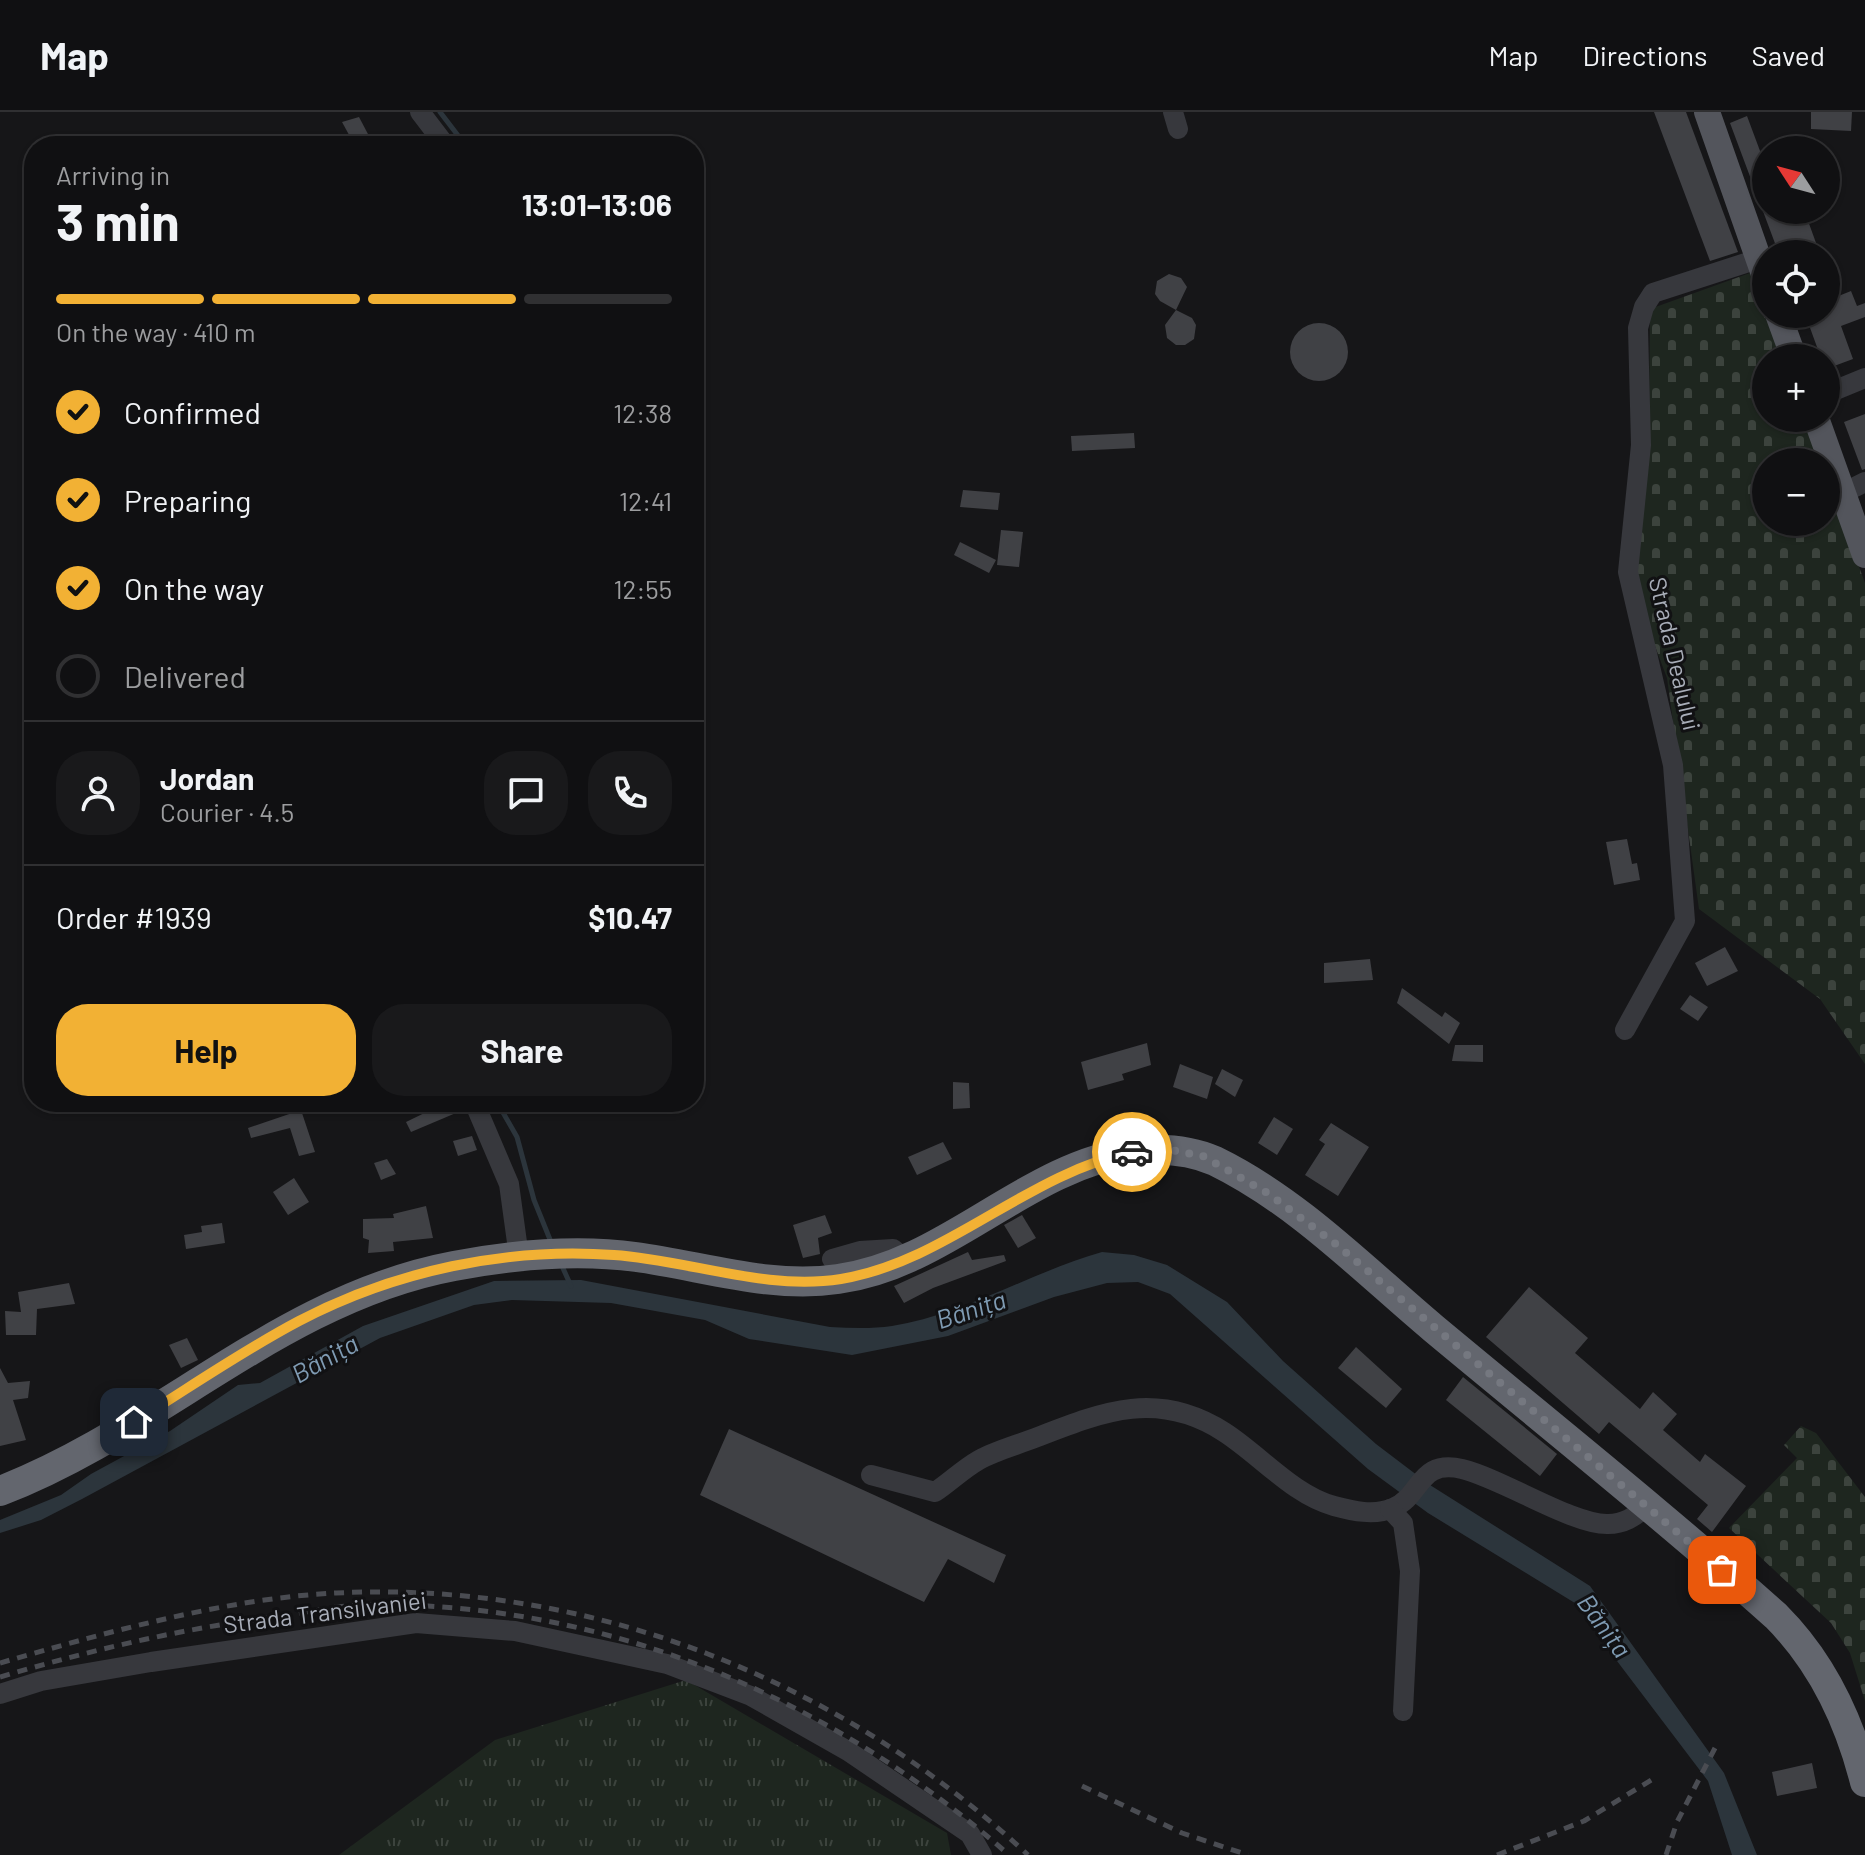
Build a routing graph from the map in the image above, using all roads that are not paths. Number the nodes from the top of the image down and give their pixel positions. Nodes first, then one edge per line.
1 (420, 112) edge
2 (1707, 112) edge
3 (438, 136) edge
4 (1752, 241) edge
5 (1752, 272) edge
6 (1865, 378) edge
7 (1840, 388) edge
8 (1824, 432) edge
9 (1854, 488) edge
10 (1865, 555) edge
11 (1625, 1030) dead end
12 (478, 1112) edge
13 (530, 1256) junction
14 (832, 1259) dead end
15 (906, 1260) junction
16 (871, 1475) dead end
17 (0, 1491) edge
18 (1646, 1507) junction
19 (1393, 1508) junction
20 (0, 1694) edge
21 (1403, 1711) dead end
22 (1865, 1782) edge
23 (982, 1855) edge

1 - 3 street
2 - 4 main road
5 - 11 street, Strada Dealului
6 - 7 street
8 - 9 main road
9 - 10 main road
12 - 13 street
13 - 15 highway
13 - 17 highway
14 - 15 street
15 - 18 highway
16 - 19 street
18 - 19 street
18 - 22 highway
19 - 21 street
20 - 23 street, Strada Transilvaniei

